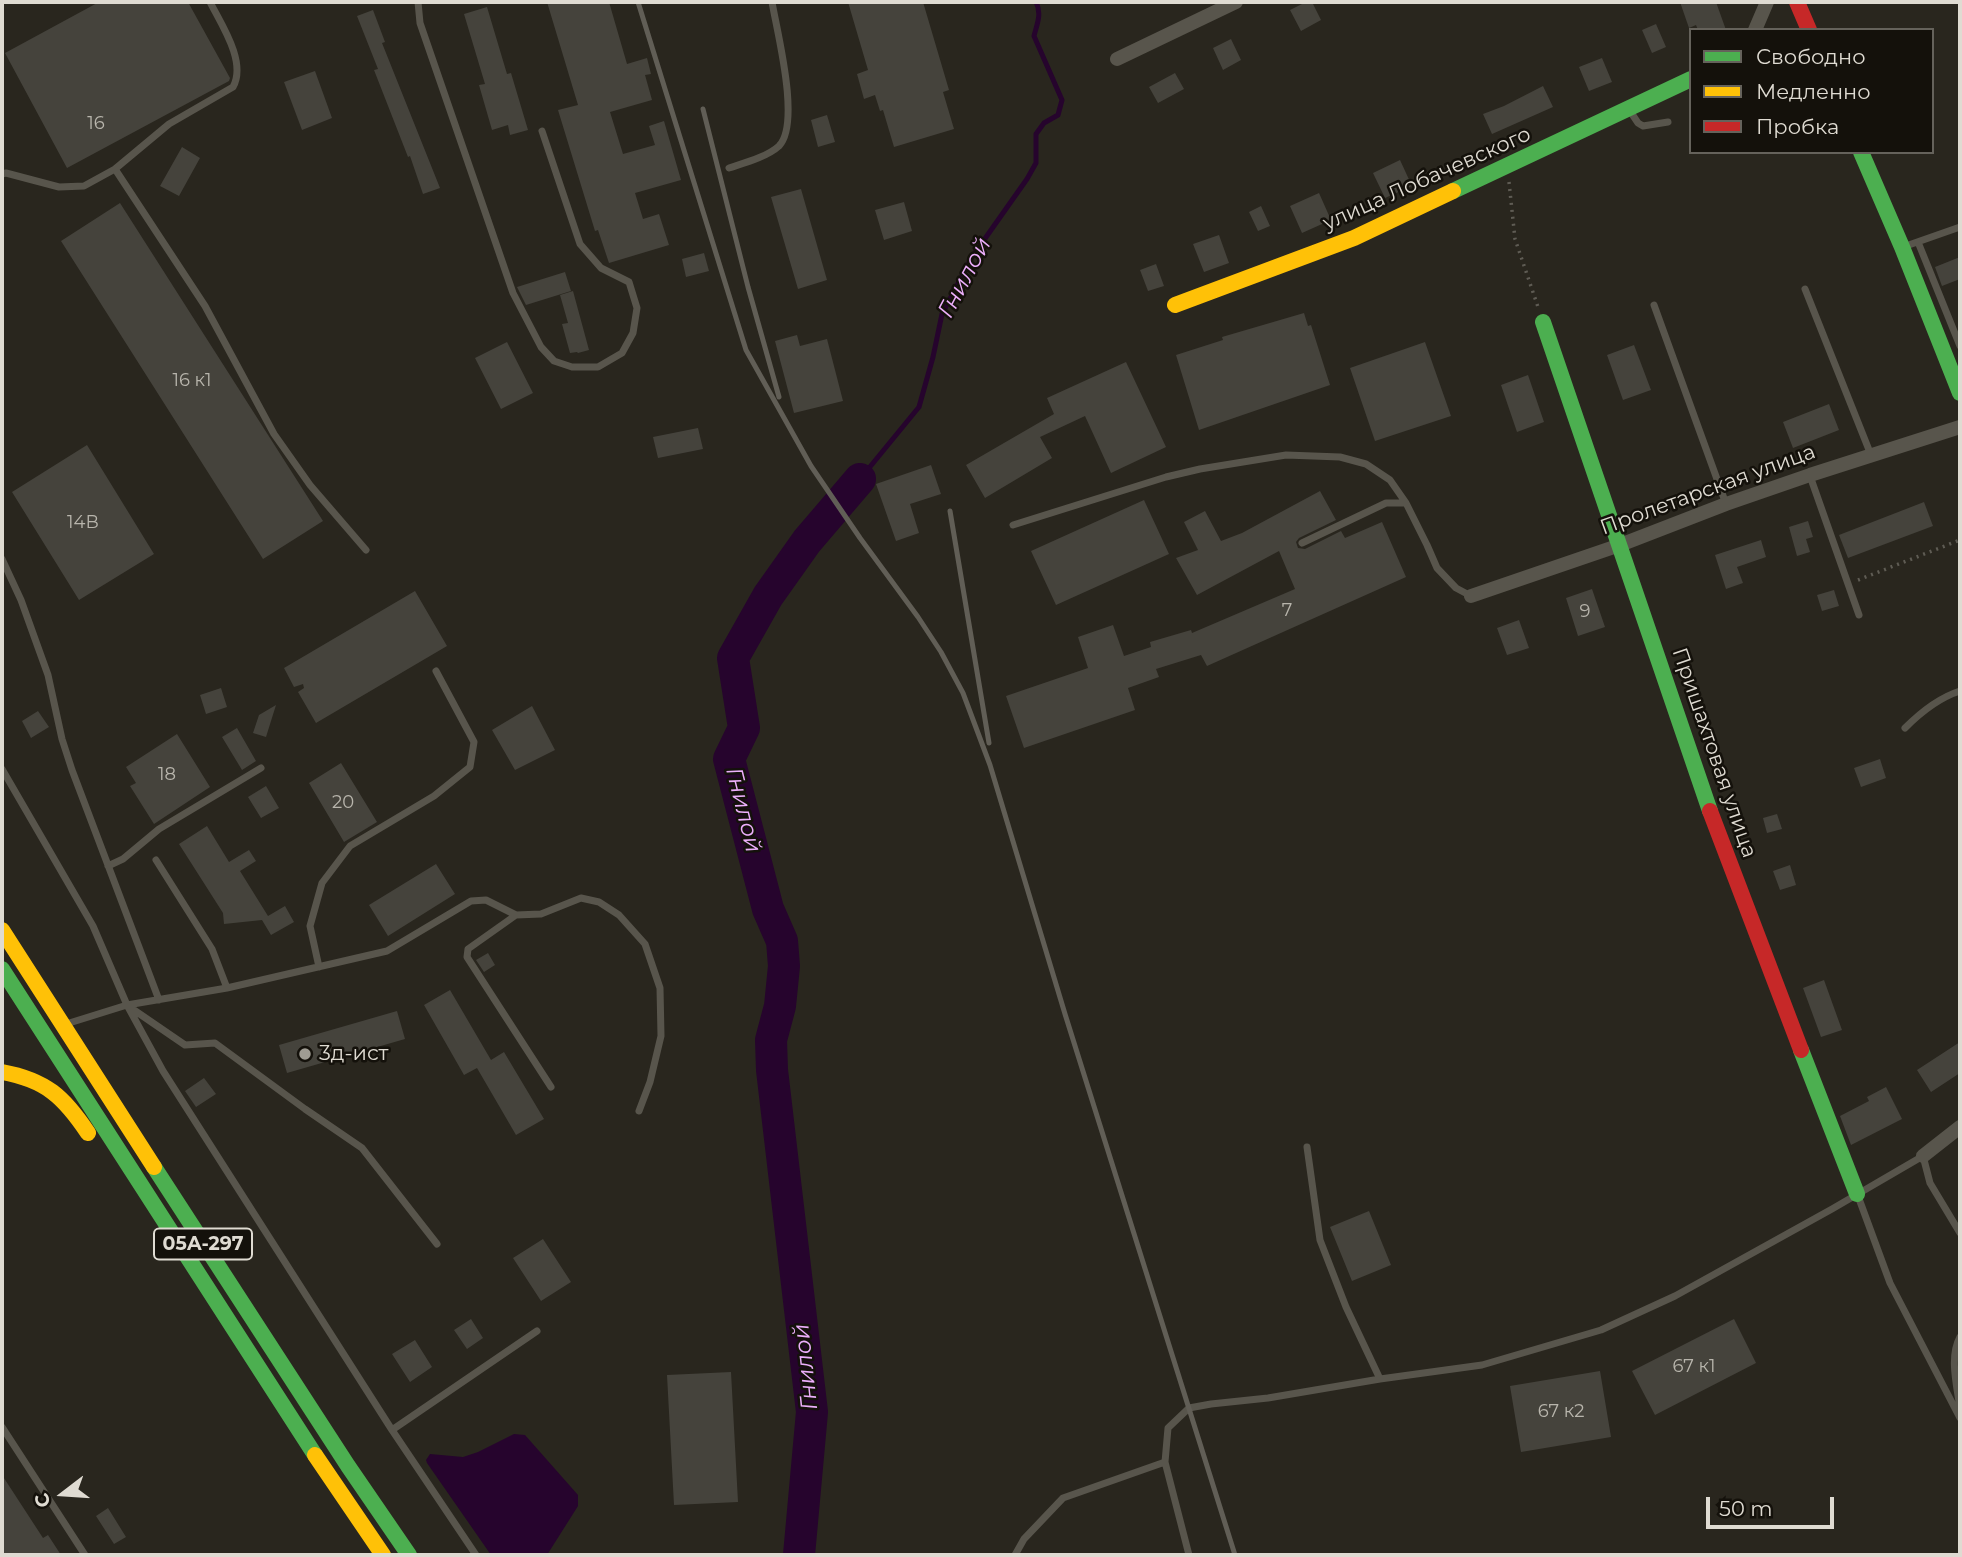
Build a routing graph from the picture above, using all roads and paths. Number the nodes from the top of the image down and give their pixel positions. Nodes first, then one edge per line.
1 (210, 2) edge
2 (418, 2) edge
3 (772, 2) edge
4 (1236, 2) edge
5 (1767, 2) edge
6 (1797, 2) edge
7 (1756, 28) edge
8 (1808, 28) edge
9 (1117, 59) dead end
10 (1689, 80) edge
11 (1627, 108) junction
12 (1668, 122) dead end
13 (542, 131) dead end
14 (1862, 154) edge
15 (1506, 167) junction
16 (729, 168) dead end
17 (115, 169) junction
18 (2, 174) edge
19 (1960, 227) edge
20 (1918, 242) junction
21 (1902, 247) junction
22 (1805, 289) dead end
23 (1654, 305) dead end
24 (1175, 306) dead end
25 (1543, 322) joint
26 (1960, 346) edge
27 (1956, 372) edge
28 (1960, 393) edge
29 (1960, 427) edge
30 (1871, 455) junction
31 (1810, 475) junction
32 (1406, 503) junction
33 (1726, 504) junction
34 (1013, 525) dead end
35 (1960, 540) edge
36 (1302, 543) dead end
37 (1620, 545) junction
38 (366, 550) dead end
39 (2, 559) edge
40 (1848, 583) junction
41 (1471, 596) joint
42 (1858, 615) dead end
43 (436, 671) dead end
44 (1960, 691) edge
45 (1905, 728) dead end
46 (261, 768) dead end
47 (2, 769) edge
48 (156, 860) dead end
49 (108, 866) junction
50 (516, 915) junction
51 (2, 930) edge
52 (319, 967) junction
53 (2, 969) edge
54 (227, 988) junction
55 (159, 1000) junction
56 (127, 1005) junction
57 (62, 1026) junction
58 (2, 1072) edge
59 (551, 1087) dead end
60 (639, 1111) dead end
61 (1960, 1127) edge
62 (1307, 1147) dead end
63 (1923, 1156) junction
64 (1857, 1194) junction
65 (1960, 1233) edge
66 (437, 1244) dead end
67 (190, 1262) junction
68 (537, 1331) dead end
69 (1960, 1336) edge
70 (1380, 1378) junction
71 (1960, 1408) edge
72 (1960, 1418) edge
73 (2, 1427) edge
74 (392, 1430) junction
75 (1165, 1462) junction
76 (85, 1555) edge
77 (383, 1555) edge
78 (409, 1555) edge
79 (476, 1555) edge
80 (1015, 1555) edge
81 (1189, 1555) edge

1 - 17 lane
2 - 13 lane
3 - 16 lane
4 - 9 street
5 - 7 street
6 - 8 main road
10 - 11 main road, улица Лобачевского
11 - 12 lane
11 - 15 main road, улица Лобачевского
14 - 21 main road
15 - 24 main road, улица Лобачевского
15 - 25 path
17 - 18 lane
17 - 38 lane
19 - 20 lane
20 - 21 lane
20 - 26 lane
21 - 27 main road
22 - 30 lane
23 - 33 lane
25 - 37 main road, Пришахтовая улица
27 - 28 main road
29 - 30 street, Пролетарская улица
30 - 31 street, Пролетарская улица
31 - 33 street, Пролетарская улица
31 - 40 lane
32 - 34 lane
32 - 36 lane
32 - 41 lane
33 - 37 street, Пролетарская улица
35 - 40 path
37 - 41 street, Пролетарская улица
37 - 64 main road, Пришахтовая улица
39 - 49 lane
40 - 42 lane
43 - 52 lane
44 - 45 lane
46 - 49 lane
47 - 56 lane
48 - 54 lane
49 - 55 lane
50 - 52 lane
50 - 59 lane
50 - 60 lane
51 - 57 main road, 05А-297
52 - 54 lane
53 - 67 main road, 05А-297
54 - 55 lane
55 - 56 lane
56 - 57 lane
56 - 66 lane
56 - 74 lane
57 - 78 main road, 05А-297
58 - 67 main road
61 - 63 street
62 - 70 lane
63 - 64 lane
63 - 65 lane
64 - 70 lane
64 - 72 lane
67 - 77 main road, 05А-297
68 - 74 lane
69 - 71 lane
70 - 75 lane
73 - 76 lane
74 - 79 lane
75 - 80 lane
75 - 81 lane

